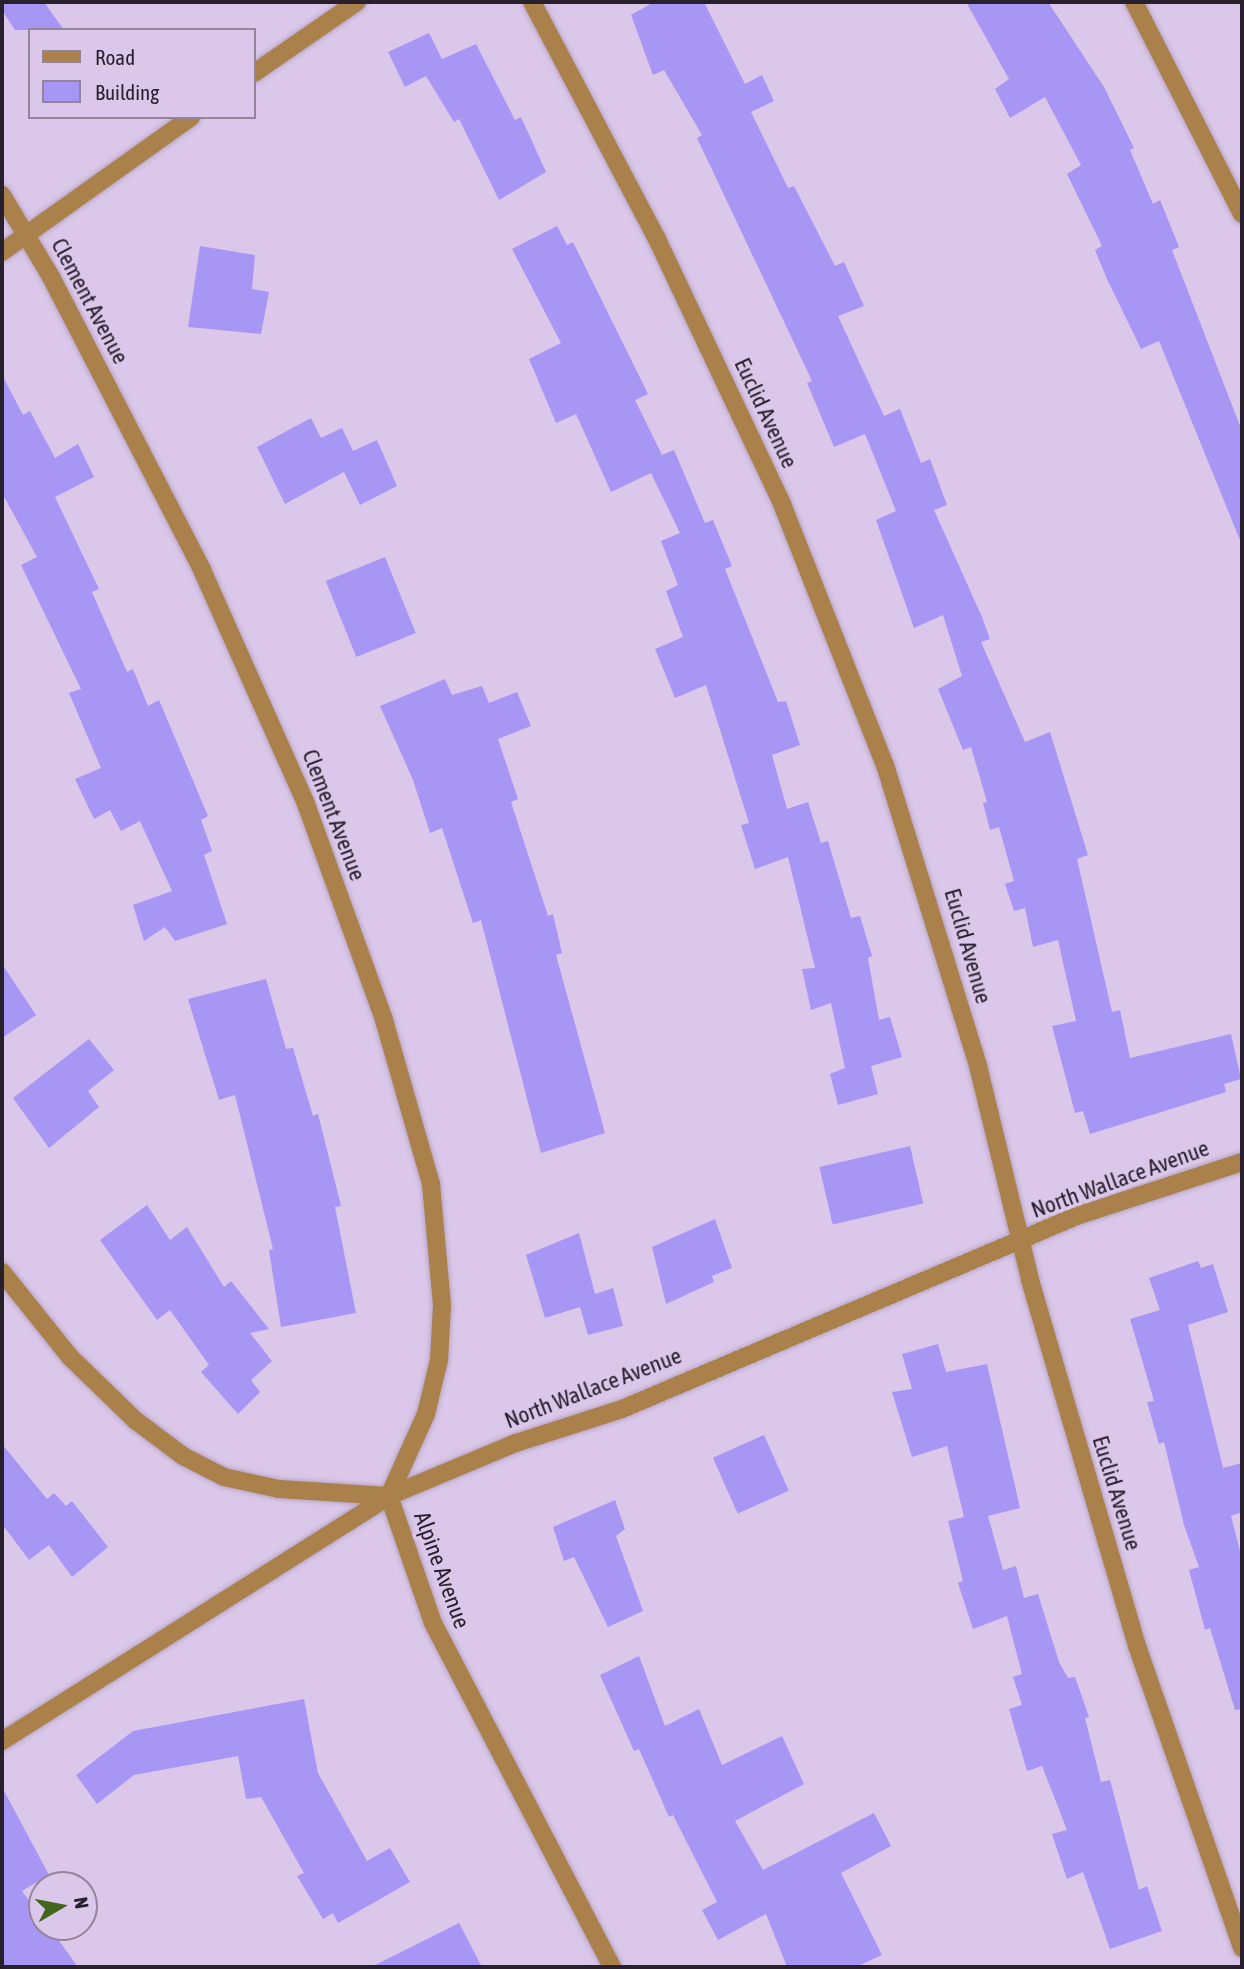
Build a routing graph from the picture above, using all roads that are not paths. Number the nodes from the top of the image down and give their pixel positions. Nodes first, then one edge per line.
1 (357, 2) edge
2 (532, 2) edge
3 (1134, 2) edge
4 (256, 72) edge
5 (188, 119) edge
6 (2, 195) edge
7 (1242, 214) edge
8 (26, 234) junction
9 (2, 253) edge
10 (1242, 1162) edge
11 (1022, 1241) junction
12 (2, 1272) edge
13 (389, 1496) junction
14 (2, 1741) edge
15 (1242, 1948) edge
16 (611, 1967) edge

1 - 4 street
2 - 11 street, Euclid Avenue
3 - 7 street
5 - 8 street
6 - 8 street, Clement Avenue
8 - 9 street
8 - 13 street, Clement Avenue
10 - 11 street, North Wallace Avenue
11 - 13 street, North Wallace Avenue
11 - 15 street, Euclid Avenue
12 - 13 street, Alpine Avenue
13 - 14 street, North Wallace Avenue
13 - 16 street, Alpine Avenue

